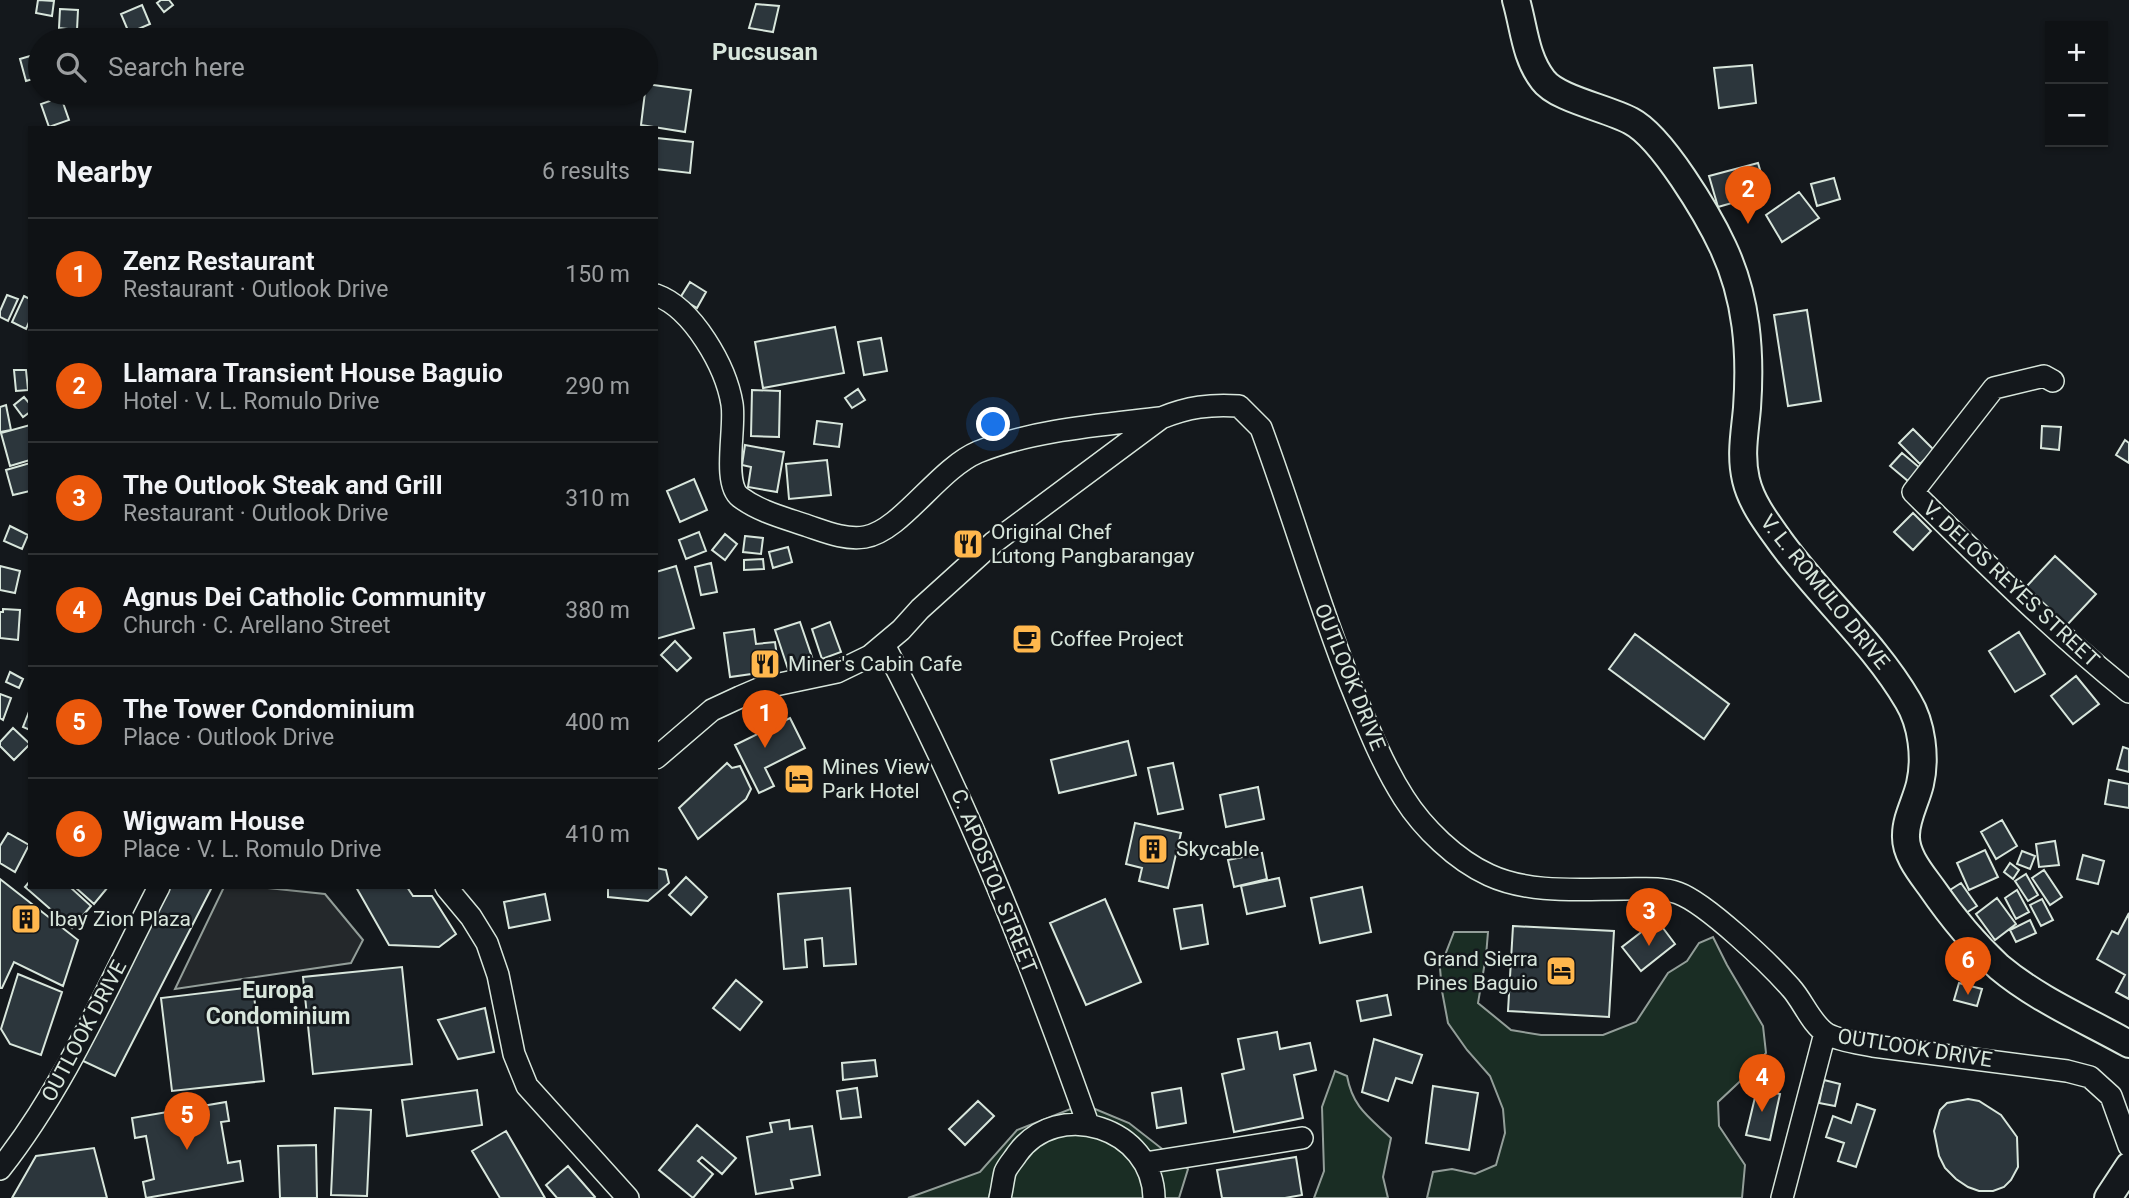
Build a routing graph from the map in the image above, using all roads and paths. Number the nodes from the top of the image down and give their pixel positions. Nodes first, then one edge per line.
1 (1516, 0) edge
2 (658, 296) edge
3 (2053, 381) dead end
4 (1161, 418) junction
5 (884, 645) junction
6 (2129, 692) edge
7 (658, 756) edge
8 (158, 889) edge
9 (448, 889) edge
10 (1825, 1033) junction
11 (2129, 1044) edge
12 (1088, 1124) junction
13 (1302, 1138) dead end
14 (2129, 1146) edge
15 (1145, 1163) junction
16 (2129, 1167) edge
17 (0, 1169) edge
18 (628, 1198) edge
19 (1000, 1198) edge
20 (1154, 1198) edge
21 (1782, 1198) edge
22 (2108, 1198) edge

1 - 11 main road, V. L. ROMULO DRIVE
2 - 4 street
3 - 6 street, V. DELOS REYES STREET
4 - 5 street, OUTLOOK DRIVE
4 - 10 street, OUTLOOK DRIVE
5 - 7 street, OUTLOOK DRIVE
5 - 12 street, C. APOSTOL STREET
8 - 17 street, OUTLOOK DRIVE
9 - 18 street
10 - 14 street, OUTLOOK DRIVE
10 - 21 street
12 - 15 street
12 - 19 street
13 - 15 street
15 - 20 street
16 - 22 main road

